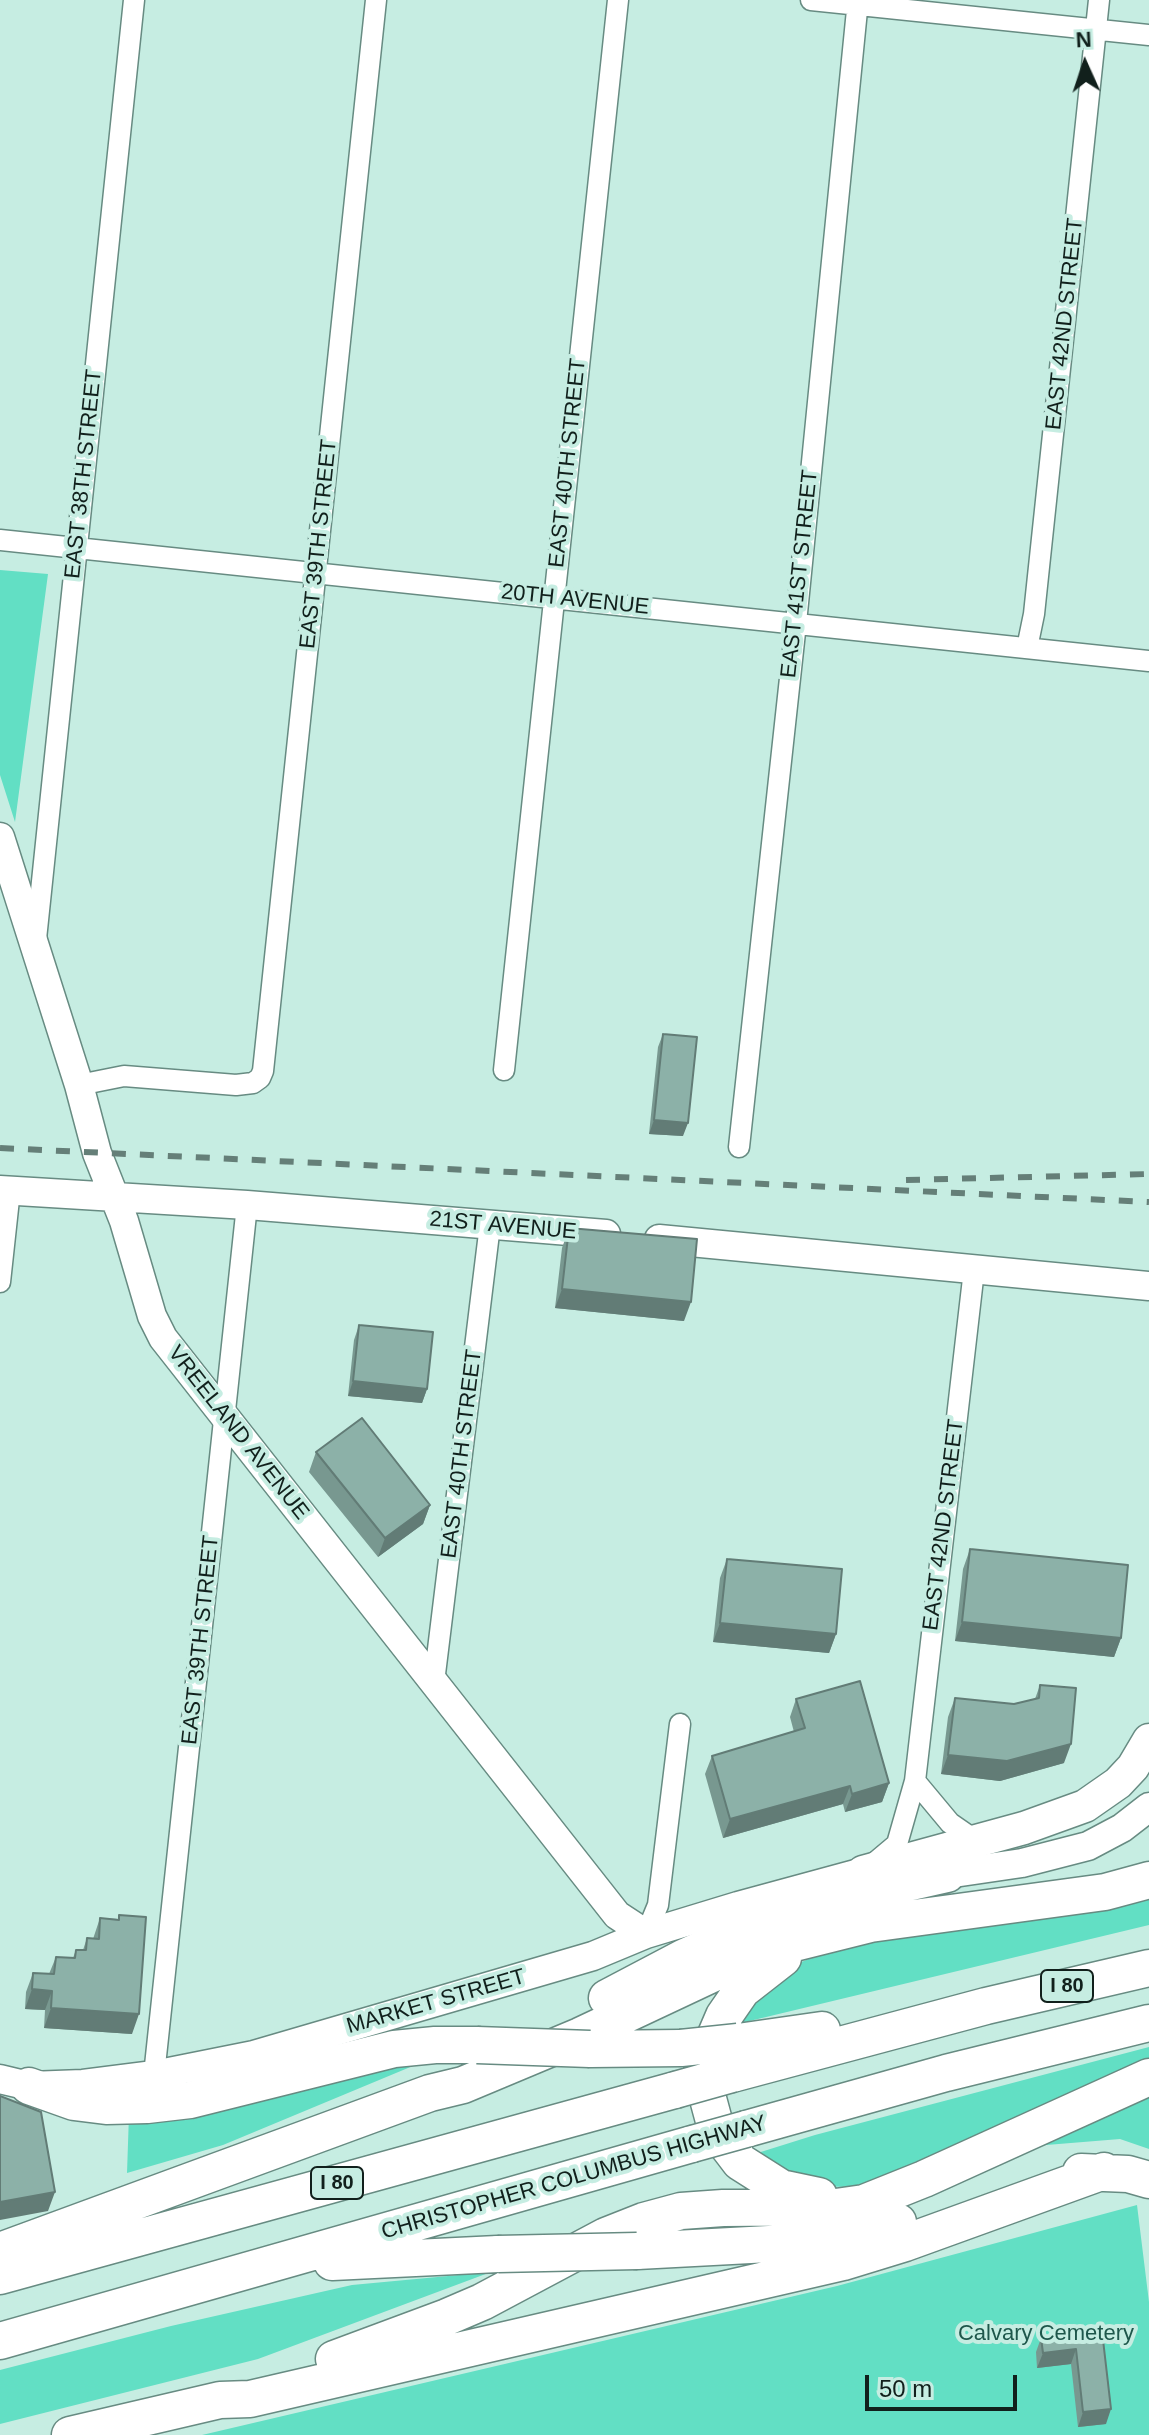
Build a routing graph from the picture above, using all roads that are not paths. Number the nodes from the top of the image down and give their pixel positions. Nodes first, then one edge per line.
1 (134, 0) edge
2 (376, 0) edge
3 (618, 0) edge
4 (811, 0) edge
5 (1099, 0) edge
6 (857, 2) edge
7 (1096, 30) junction
8 (1149, 35) edge
9 (0, 540) edge
10 (75, 548) junction
11 (316, 573) junction
12 (553, 598) junction
13 (796, 623) junction
14 (1027, 648) junction
15 (1149, 661) edge
16 (0, 837) edge
17 (35, 948) junction
18 (504, 1070) dead end
19 (79, 1085) junction
20 (739, 1147) dead end
21 (5, 1190) edge
22 (114, 1195) junction
23 (247, 1205) junction
24 (490, 1225) junction
25 (974, 1270) junction
26 (0, 1282) edge
27 (1149, 1286) edge
28 (225, 1415) junction
29 (434, 1682) junction
30 (680, 1724) dead end
31 (1149, 1740) edge
32 (915, 1781) junction
33 (1149, 1807) edge
34 (976, 1841) junction
35 (863, 1872) junction
36 (947, 1874) junction
37 (1149, 1880) edge
38 (835, 1933) junction
39 (646, 1934) junction
40 (1149, 1968) edge
41 (1149, 2023) edge
42 (735, 2058) junction
43 (154, 2075) junction
44 (1149, 2077) edge
45 (15, 2083) edge
46 (430, 2093) junction
47 (1104, 2171) junction
48 (1149, 2180) edge
49 (884, 2194) junction
50 (0, 2251) edge
51 (271, 2265) junction
52 (0, 2276) edge
53 (0, 2341) edge
54 (220, 2400) junction
55 (70, 2435) edge

1 - 10 street, EAST 38TH STREET
2 - 11 street, EAST 39TH STREET
3 - 12 street, EAST 40TH STREET
4 - 6 street
5 - 7 street, EAST 42ND STREET
6 - 7 street
6 - 13 street, EAST 41ST STREET
7 - 8 street
7 - 14 street, EAST 42ND STREET
9 - 10 street, 20TH AVENUE
10 - 11 street, 20TH AVENUE
10 - 17 street, EAST 38TH STREET
11 - 12 street, 20TH AVENUE
11 - 19 street, EAST 39TH STREET
12 - 13 street, 20TH AVENUE
12 - 18 street, EAST 40TH STREET
13 - 14 street, 20TH AVENUE
13 - 20 street, EAST 41ST STREET
14 - 15 street, 20TH AVENUE
16 - 17 main road, VREELAND AVENUE
17 - 19 main road, VREELAND AVENUE
19 - 22 main road, VREELAND AVENUE
21 - 22 main road, 21ST AVENUE
21 - 26 street
22 - 23 main road, 21ST AVENUE
22 - 28 main road, VREELAND AVENUE
23 - 24 main road, 21ST AVENUE
23 - 28 street, EAST 39TH STREET
24 - 25 main road, 21ST AVENUE
24 - 29 street, EAST 40TH STREET
25 - 27 main road, 21ST AVENUE
25 - 32 street, EAST 42ND STREET
28 - 29 main road, VREELAND AVENUE
28 - 43 street, EAST 39TH STREET
29 - 39 main road, VREELAND AVENUE
30 - 39 street
31 - 34 main road
32 - 34 street
32 - 35 street, EAST 42ND STREET
33 - 36 main road, MARKET STREET
34 - 35 main road
35 - 36 main road, MARKET STREET
35 - 39 main road, MARKET STREET
36 - 46 highway
37 - 38 highway
38 - 46 highway
38 - 49 highway
39 - 43 main road, MARKET STREET
40 - 42 highway, I 80
41 - 51 highway, CHRISTOPHER COLUMBUS HIGHWAY / I 80, bridge
42 - 45 highway, bridge
42 - 52 highway, I 80, bridge
43 - 45 main road, MARKET STREET
44 - 49 highway
46 - 50 highway
47 - 48 highway
47 - 51 highway, bridge
47 - 54 highway
49 - 54 highway
51 - 53 highway, CHRISTOPHER COLUMBUS HIGHWAY / I 80
54 - 55 highway

